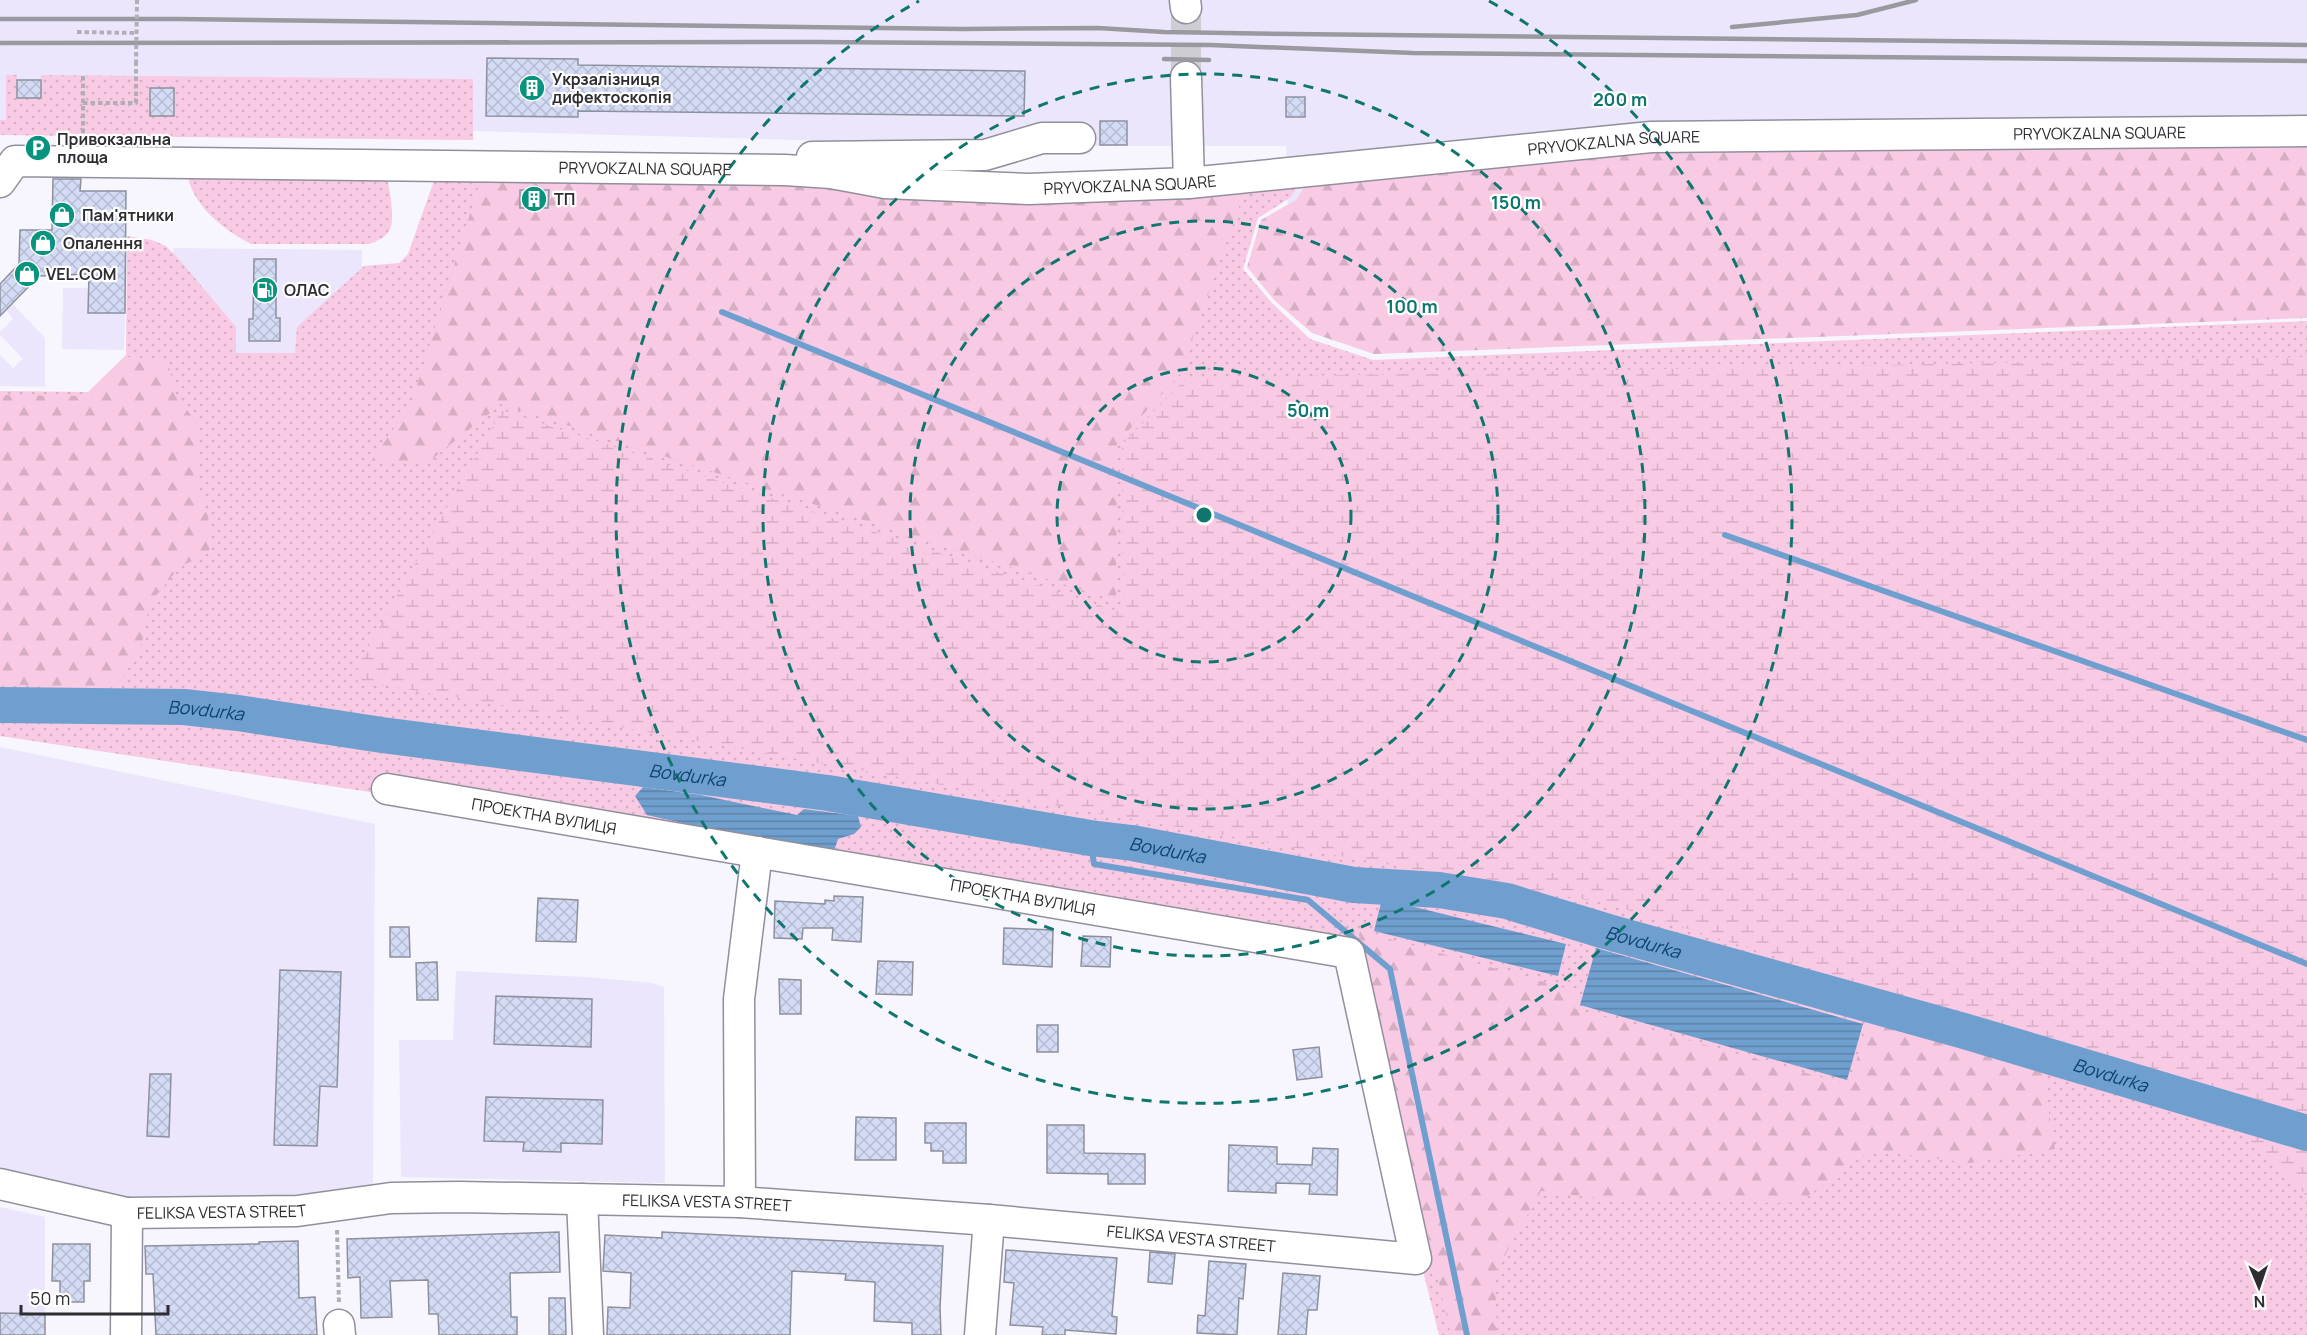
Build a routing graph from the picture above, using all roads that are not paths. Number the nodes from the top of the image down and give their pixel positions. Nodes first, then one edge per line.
1 (1186, 77) tunnel mouth
2 (2307, 131) edge
3 (1080, 138) dead end
4 (785, 170) junction
5 (2, 180) edge
6 (1189, 183) junction
7 (387, 789) dead end
8 (757, 852) junction
9 (0, 1184) edge
10 (582, 1199) junction
11 (740, 1202) junction
12 (127, 1213) junction
13 (989, 1220) junction
14 (1416, 1259) joint
15 (126, 1335) edge
16 (588, 1335) edge
17 (980, 1335) edge

1 - 6 street
2 - 6 street, PRYVOKZALNA SQUARE
3 - 4 street
4 - 5 street, PRYVOKZALNA SQUARE
4 - 6 street, PRYVOKZALNA SQUARE
7 - 8 street, ПРОЕКТНА ВУЛИЦЯ
8 - 11 street
8 - 14 street, ПРОЕКТНА ВУЛИЦЯ
9 - 12 street, FELIKSA VESTA STREET
10 - 11 street, FELIKSA VESTA STREET
10 - 12 street, FELIKSA VESTA STREET
10 - 16 street
11 - 13 street, FELIKSA VESTA STREET
12 - 15 street
13 - 14 street, FELIKSA VESTA STREET
13 - 17 street

